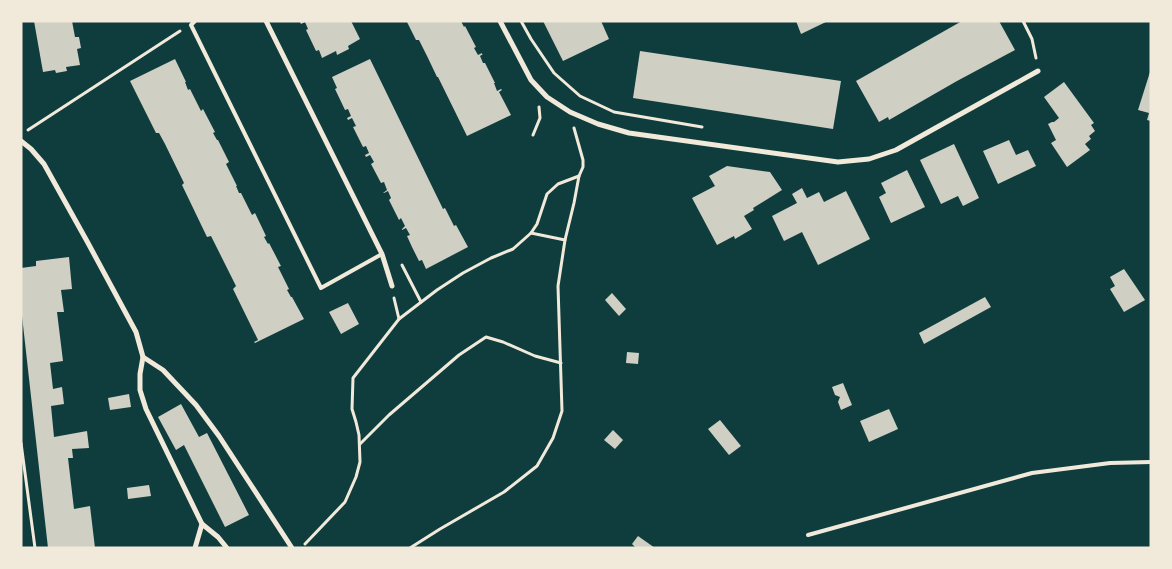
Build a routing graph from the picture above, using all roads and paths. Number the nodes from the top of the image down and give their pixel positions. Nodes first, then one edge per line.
1 (195, 21) edge
2 (266, 21) edge
3 (500, 21) edge
4 (521, 21) edge
5 (1023, 21) edge
6 (191, 26) junction
7 (1038, 71) joint
8 (570, 112) junction
9 (702, 127) dead end
10 (21, 134) edge
11 (21, 141) edge
12 (579, 176) junction
13 (531, 233) junction
14 (564, 240) junction
15 (382, 254) junction
16 (392, 286) joint
17 (398, 319) junction
18 (143, 357) junction
19 (561, 363) junction
20 (21, 443) edge
21 (359, 444) junction
22 (1151, 462) edge
23 (202, 524) junction
24 (808, 535) dead end
25 (35, 548) edge
26 (195, 548) edge
27 (227, 548) edge
28 (292, 548) edge
29 (302, 548) edge
30 (410, 548) edge

1 - 6 lane
2 - 15 street
3 - 8 street
4 - 9 path
5 - 7 path
6 - 10 path
6 - 15 lane
7 - 8 street
8 - 12 path
11 - 18 street
12 - 13 path
12 - 14 path
13 - 14 path
13 - 17 path
14 - 19 path
15 - 16 street
16 - 17 path
17 - 21 path
18 - 23 street
18 - 28 street
19 - 21 path
19 - 30 path
20 - 25 path
21 - 29 path
22 - 24 lane
23 - 26 street
23 - 27 street

